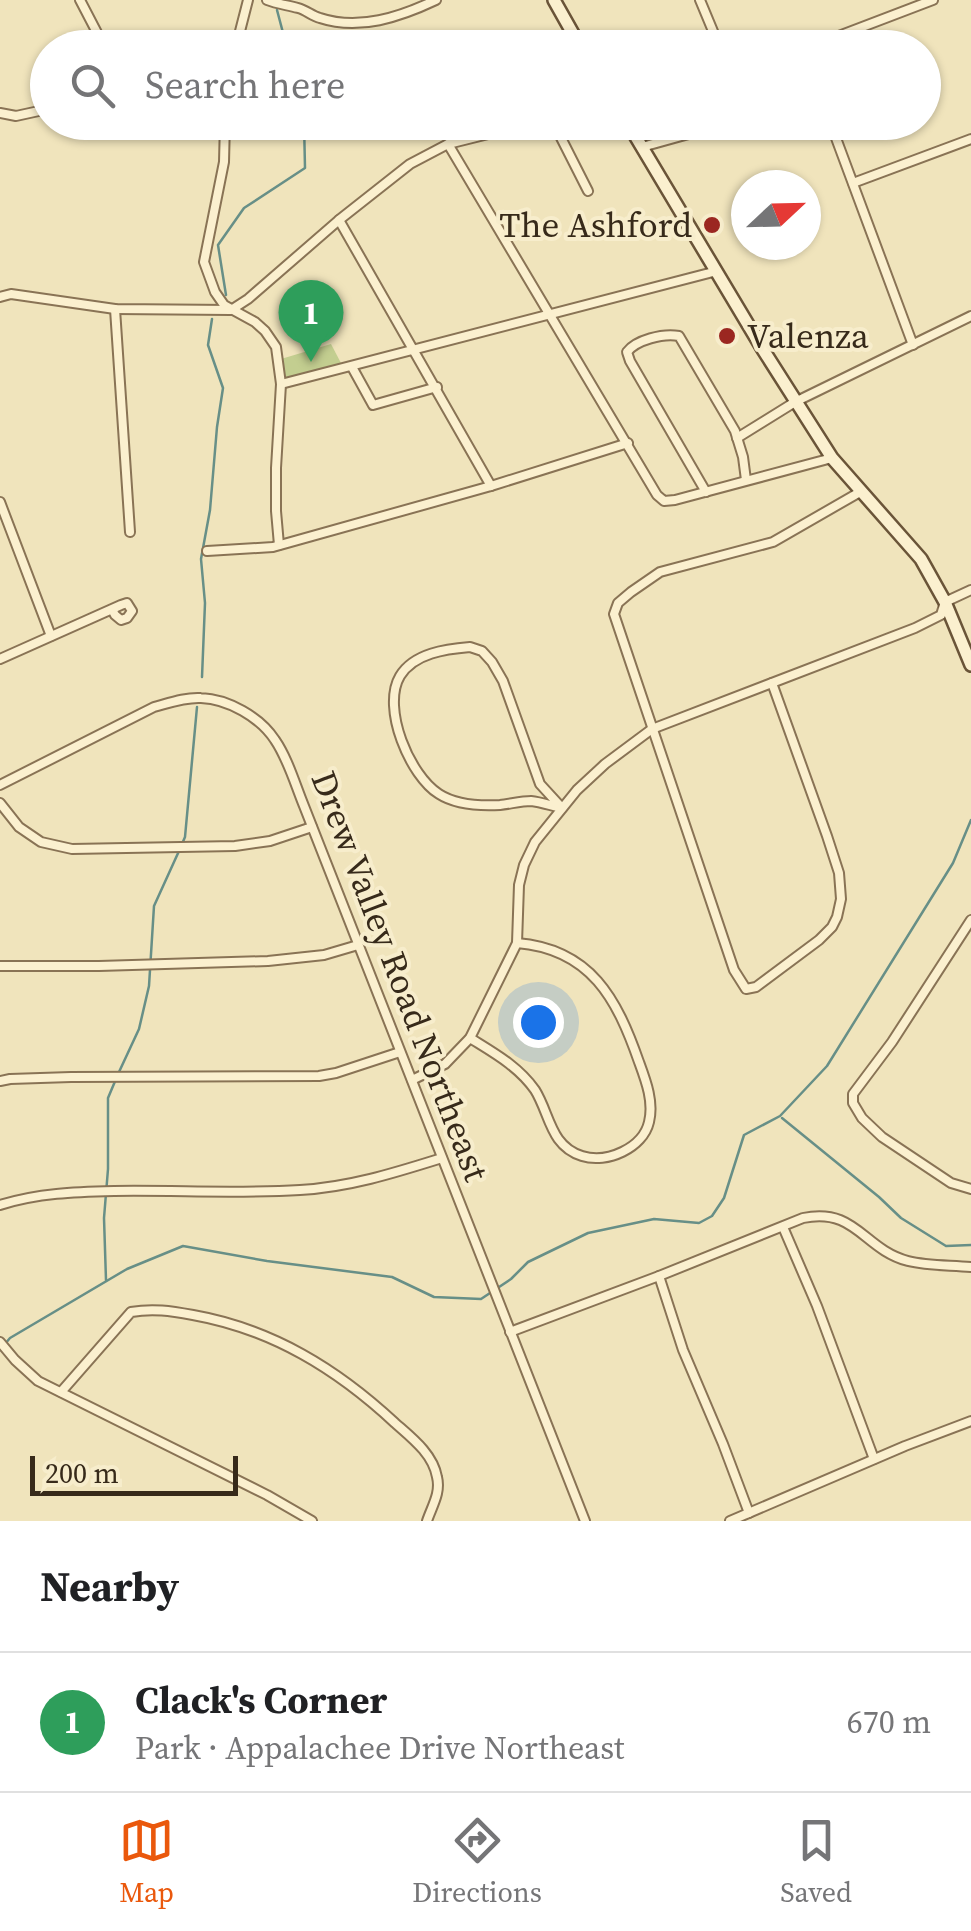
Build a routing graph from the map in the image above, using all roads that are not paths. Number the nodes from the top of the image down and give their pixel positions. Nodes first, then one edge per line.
1 (80, 0) edge
2 (248, 0) edge
3 (267, 0) edge
4 (403, 0) edge
5 (436, 0) edge
6 (554, 0) edge
7 (700, 0) edge
8 (933, 0) edge
9 (300, 4) edge
10 (404, 13) junction
11 (96, 30) edge
12 (240, 30) edge
13 (571, 30) edge
14 (712, 30) edge
15 (855, 30) edge
16 (30, 113) edge
17 (0, 114) edge
18 (971, 139) edge
19 (224, 140) edge
20 (464, 140) edge
21 (562, 140) edge
22 (638, 140) edge
23 (667, 140) edge
24 (837, 140) edge
25 (448, 144) junction
26 (642, 147) junction
27 (854, 182) junction
28 (588, 191) dead end
29 (339, 220) junction
30 (718, 271) junction
31 (0, 297) edge
32 (115, 310) junction
33 (231, 310) junction
34 (552, 316) junction
35 (971, 316) edge
36 (913, 345) junction
37 (416, 351) junction
38 (352, 367) junction
39 (282, 384) junction
40 (437, 388) junction
41 (795, 402) junction
42 (737, 438) junction
43 (628, 442) junction
44 (832, 458) junction
45 (746, 480) junction
46 (492, 486) junction
47 (706, 492) junction
48 (860, 492) junction
49 (0, 502) edge
50 (130, 532) dead end
51 (279, 544) junction
52 (207, 551) dead end
53 (971, 590) edge
54 (945, 602) junction
55 (112, 609) dead end
56 (50, 636) junction
57 (0, 659) edge
58 (971, 665) edge
59 (772, 683) junction
60 (652, 729) junction
61 (0, 785) edge
62 (0, 803) edge
63 (562, 808) junction
64 (312, 827) junction
65 (971, 920) edge
66 (517, 943) junction
67 (358, 945) junction
68 (0, 966) edge
69 (470, 1038) junction
70 (400, 1052) junction
71 (412, 1080) junction
72 (0, 1081) edge
73 (442, 1158) junction
74 (971, 1188) edge
75 (0, 1205) edge
76 (783, 1227) junction
77 (971, 1267) edge
78 (660, 1276) junction
79 (510, 1332) junction
80 (0, 1342) edge
81 (61, 1392) junction
82 (971, 1421) edge
83 (874, 1459) junction
84 (749, 1513) junction
85 (312, 1521) edge
86 (426, 1521) edge
87 (585, 1521) edge
88 (730, 1521) edge

1 - 11 street
2 - 12 street
3 - 9 street
4 - 10 street
5 - 10 street
6 - 13 street
7 - 14 street
8 - 15 street
9 - 10 street
16 - 17 street
18 - 27 street
19 - 33 street
20 - 25 street
21 - 28 street
22 - 26 street
23 - 26 street
24 - 27 street
25 - 29 street
25 - 34 street
26 - 30 street
27 - 36 street
29 - 33 street
29 - 37 street
30 - 34 street
30 - 41 street
31 - 32 street
32 - 33 street
32 - 50 street
33 - 39 street
34 - 37 street
34 - 43 street
35 - 36 street
36 - 41 street
37 - 38 street
37 - 40 street
38 - 39 street
38 - 40 street
39 - 51 street
40 - 46 street
41 - 42 street
41 - 44 street
42 - 45 street
42 - 47 street
43 - 46 street
43 - 47 street
44 - 45 street
44 - 48 street
45 - 47 street
46 - 51 street
48 - 54 street
48 - 60 street
49 - 56 street
51 - 52 street
53 - 54 street
54 - 58 street
54 - 59 street
55 - 56 street
56 - 57 street
59 - 60 street
59 - 60 street
60 - 63 street
61 - 64 street, Drew Valley Road Northeast
62 - 64 street
63 - 63 street
63 - 66 street
64 - 67 street, Drew Valley Road Northeast
65 - 74 street
66 - 69 street
66 - 69 street
67 - 68 street
67 - 70 street, Drew Valley Road Northeast
69 - 71 street
70 - 71 street, Drew Valley Road Northeast
70 - 72 street
71 - 73 street, Drew Valley Road Northeast
73 - 75 street
73 - 79 street, Drew Valley Road Northeast
76 - 77 street
76 - 78 street
76 - 83 street
78 - 79 street
78 - 84 street
79 - 87 street, Drew Valley Road Northeast
80 - 81 street
81 - 85 street
81 - 86 street
82 - 83 street
83 - 84 street
84 - 88 street

